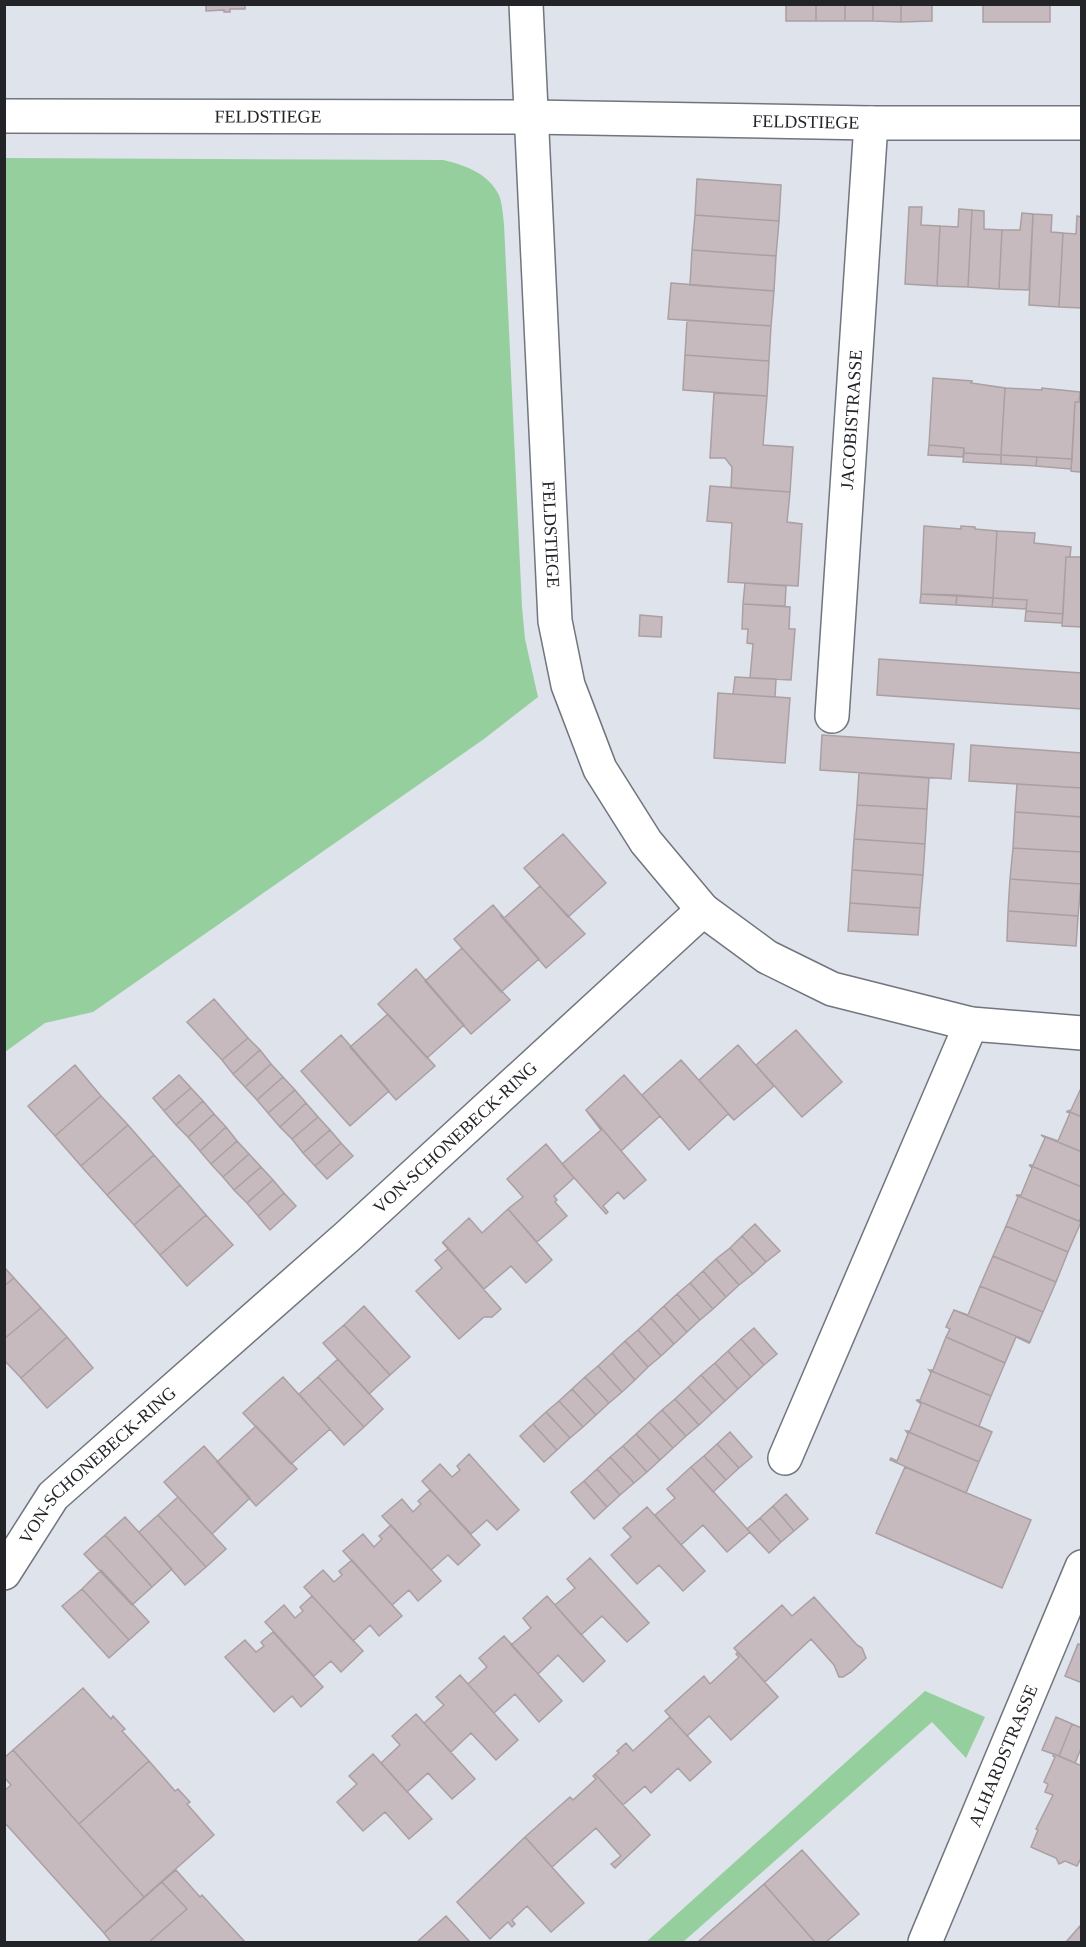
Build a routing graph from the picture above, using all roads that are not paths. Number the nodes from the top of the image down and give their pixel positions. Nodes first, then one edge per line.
1 (526, 4) edge
2 (4, 116) edge
3 (530, 117) junction
4 (871, 123) junction
5 (1082, 123) edge
6 (832, 716) dead end
7 (703, 910) junction
8 (971, 1024) junction
9 (1082, 1034) edge
10 (785, 1458) dead end
11 (1082, 1568) edge
12 (4, 1574) edge
13 (925, 1942) edge

1 - 3 street
2 - 3 street, FELDSTIEGE
3 - 4 street, FELDSTIEGE
3 - 7 street, FELDSTIEGE
4 - 5 street, FELDSTIEGE
4 - 6 street, JACOBISTRASSE
7 - 8 street
7 - 12 street, VON-SCHONEBECK-RING
8 - 9 street
8 - 10 street
11 - 13 street, ALHARDSTRASSE

